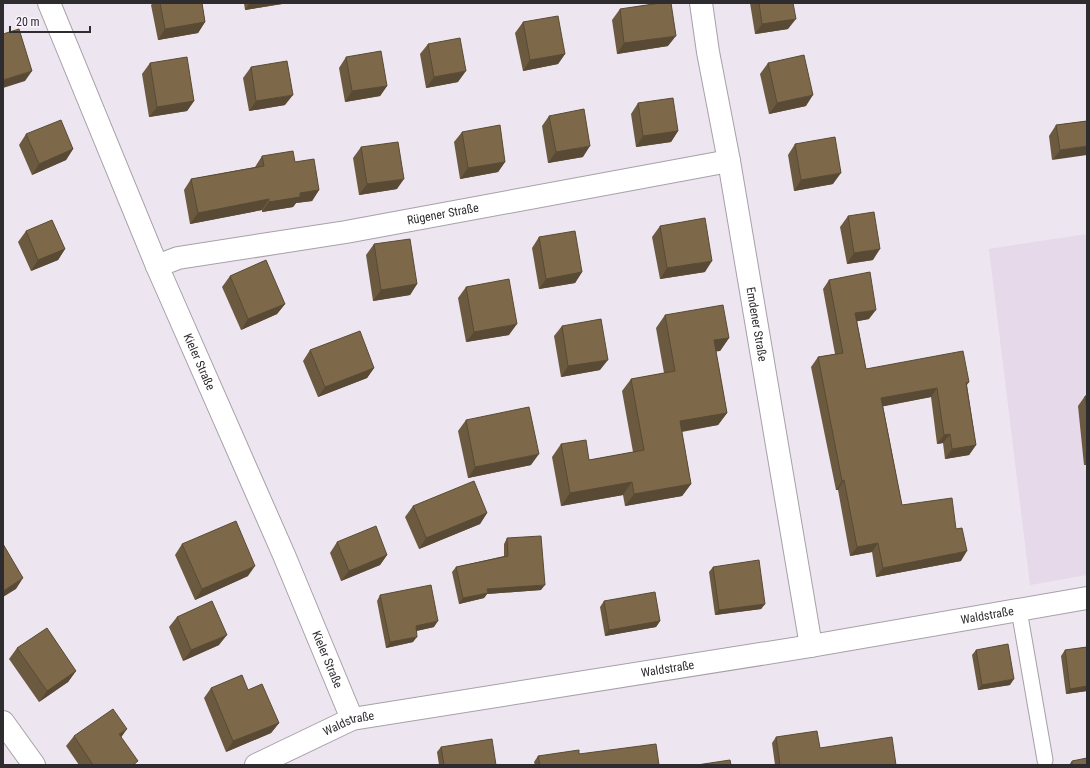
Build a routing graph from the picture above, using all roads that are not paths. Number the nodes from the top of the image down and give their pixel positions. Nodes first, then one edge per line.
1 (49, 3) edge
2 (701, 3) edge
3 (729, 161) junction
4 (157, 266) junction
5 (1087, 598) edge
6 (1019, 610) junction
7 (811, 646) junction
8 (352, 719) junction
9 (3, 722) edge
10 (1045, 760) dead end
11 (34, 765) edge
12 (256, 765) edge

1 - 4 street, Kieler Straße
2 - 3 street, Emdener Straße
3 - 4 street, Rügener Straße
3 - 7 street, Emdener Straße
4 - 8 street, Kieler Straße
5 - 6 street, Waldstraße
6 - 7 street, Waldstraße
6 - 10 lane
7 - 8 street, Waldstraße
8 - 12 street, Waldstraße
9 - 11 street

